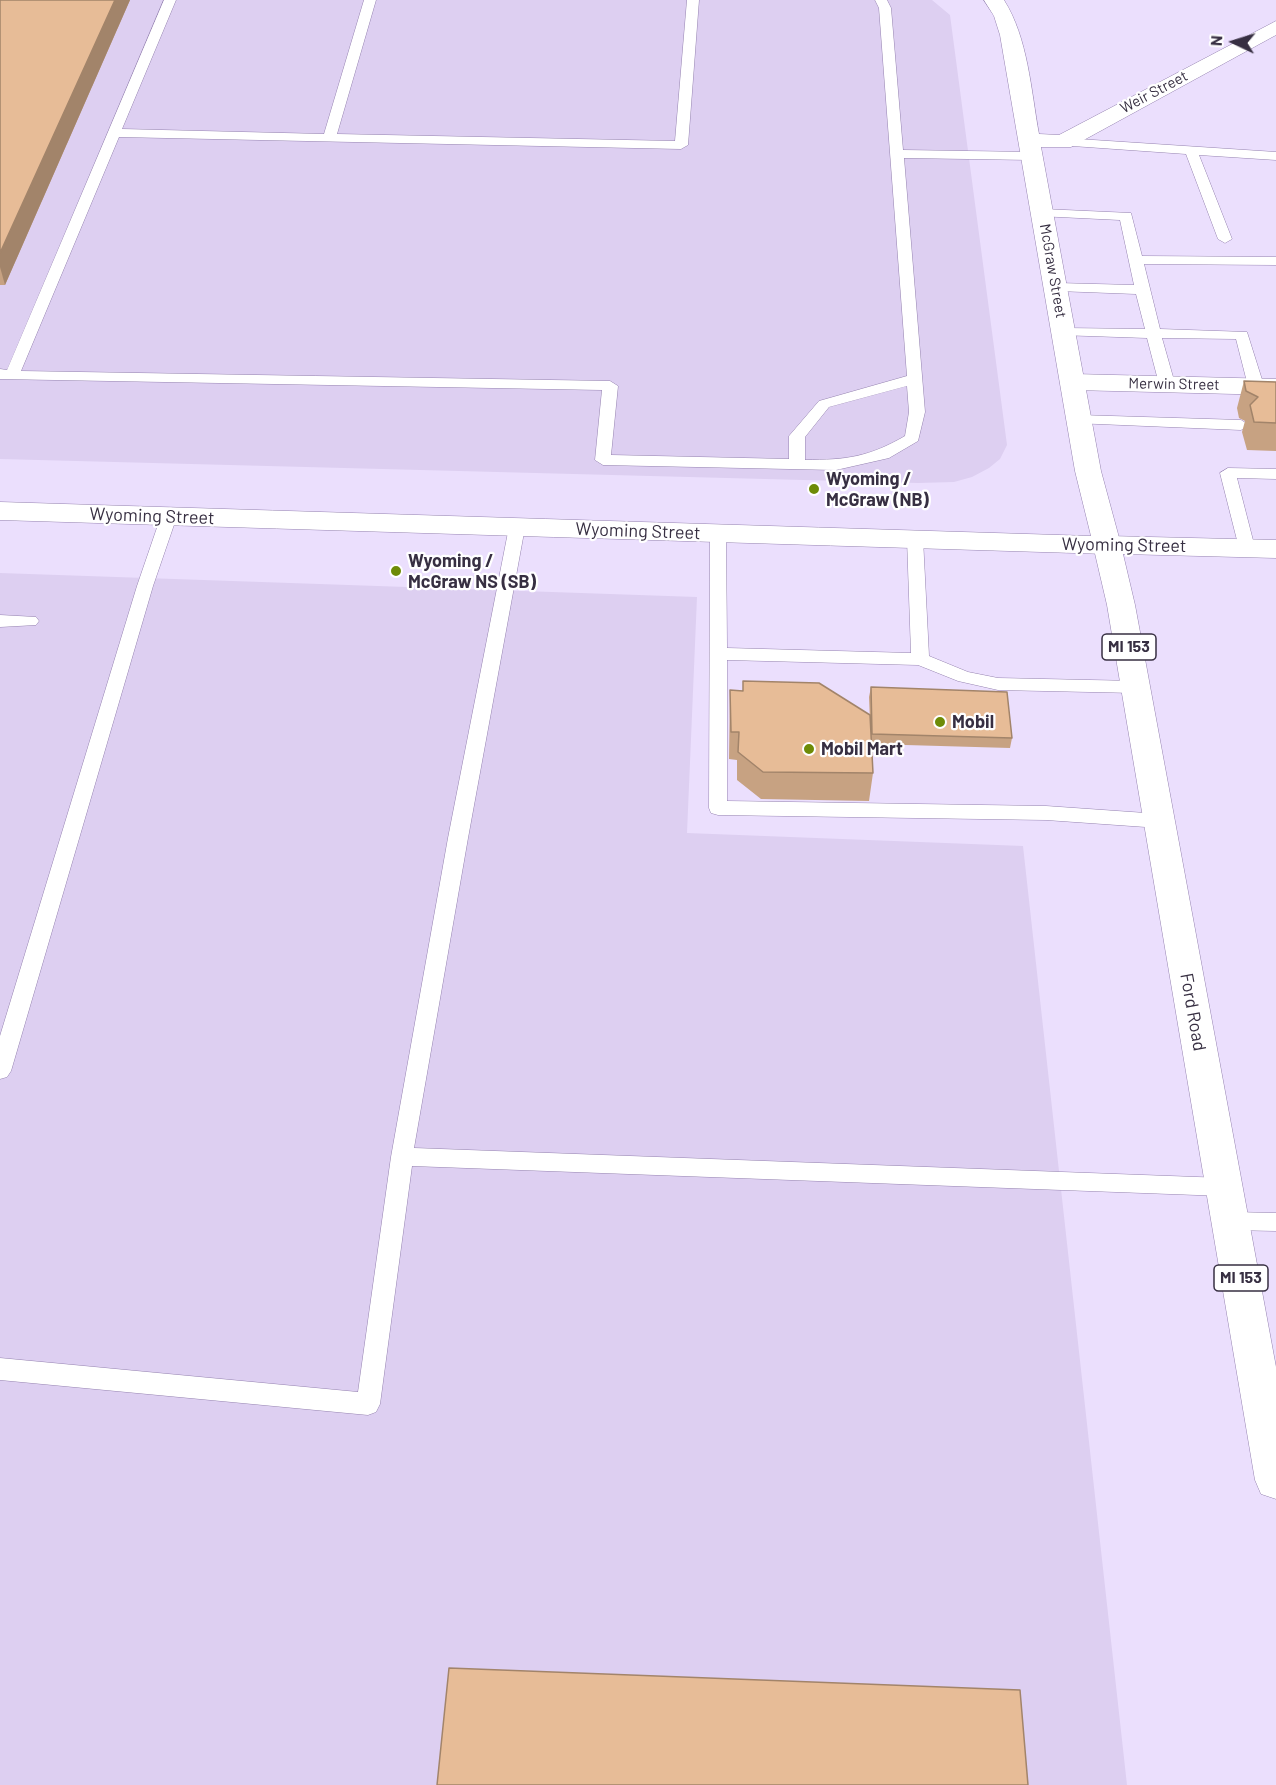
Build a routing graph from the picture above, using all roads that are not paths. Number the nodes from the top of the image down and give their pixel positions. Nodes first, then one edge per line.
1 (170, 0) edge
2 (370, 0) edge
3 (693, 0) edge
4 (881, 0) edge
5 (994, 0) edge
6 (1276, 27) edge
7 (114, 133) junction
8 (330, 137) junction
9 (1063, 142) junction
10 (1031, 148) junction
11 (1191, 151) junction
12 (897, 154) junction
13 (1276, 156) edge
14 (1043, 213) junction
15 (1225, 239) dead end
16 (1136, 260) junction
17 (1276, 261) edge
18 (1057, 287) junction
19 (1142, 290) junction
20 (1064, 332) junction
21 (1154, 333) junction
22 (6, 374) edge
23 (914, 379) junction
24 (1073, 382) junction
25 (1167, 384) junction
26 (1266, 387) edge
27 (1079, 420) junction
28 (1241, 424) dead end
29 (796, 464) junction
30 (1276, 474) edge
31 (0, 512) edge
32 (169, 516) junction
33 (517, 527) junction
34 (718, 533) junction
35 (915, 539) junction
36 (1107, 545) junction
37 (1247, 548) junction
38 (1276, 549) edge
39 (0, 621) edge
40 (30, 621) dead end
41 (718, 654) junction
42 (920, 659) junction
43 (1136, 687) junction
44 (1160, 821) junction
45 (0, 1071) edge
46 (402, 1157) junction
47 (1227, 1204) junction
48 (1276, 1222) edge
49 (0, 1369) edge
50 (1276, 1480) edge

1 - 7 lane
2 - 8 lane
3 - 8 lane
4 - 12 lane
5 - 10 street, McGraw Street
6 - 9 street, Weir Street
7 - 8 lane
7 - 22 lane
9 - 10 street
9 - 11 lane
10 - 12 lane
10 - 14 street, McGraw Street
11 - 13 lane
11 - 15 lane
12 - 23 lane
14 - 16 lane
14 - 18 street, McGraw Street
16 - 17 lane
16 - 19 lane
18 - 19 lane
18 - 20 street, McGraw Street
19 - 21 lane
20 - 21 lane
20 - 24 street, McGraw Street
21 - 25 lane
21 - 26 lane
22 - 29 lane
23 - 29 lane
23 - 29 lane
24 - 25 street, Merwin Street
24 - 27 street, McGraw Street
25 - 26 street, Merwin Street
27 - 28 lane
27 - 36 street, McGraw Street
30 - 37 lane
31 - 32 street, Wyoming Street
32 - 33 street, Wyoming Street
32 - 45 lane
33 - 34 street, Wyoming Street
33 - 46 lane
34 - 35 street, Wyoming Street
34 - 41 lane
35 - 36 street, Wyoming Street
35 - 42 lane
36 - 37 street, Wyoming Street
36 - 43 street, Ford Road / MI 153
37 - 38 street, Wyoming Street
39 - 40 lane
41 - 42 lane
41 - 44 lane
42 - 43 lane
43 - 44 street, Ford Road / MI 153
44 - 47 street, Ford Road / MI 153
46 - 47 lane
46 - 49 lane
47 - 48 lane
47 - 50 street, Ford Road / MI 153

